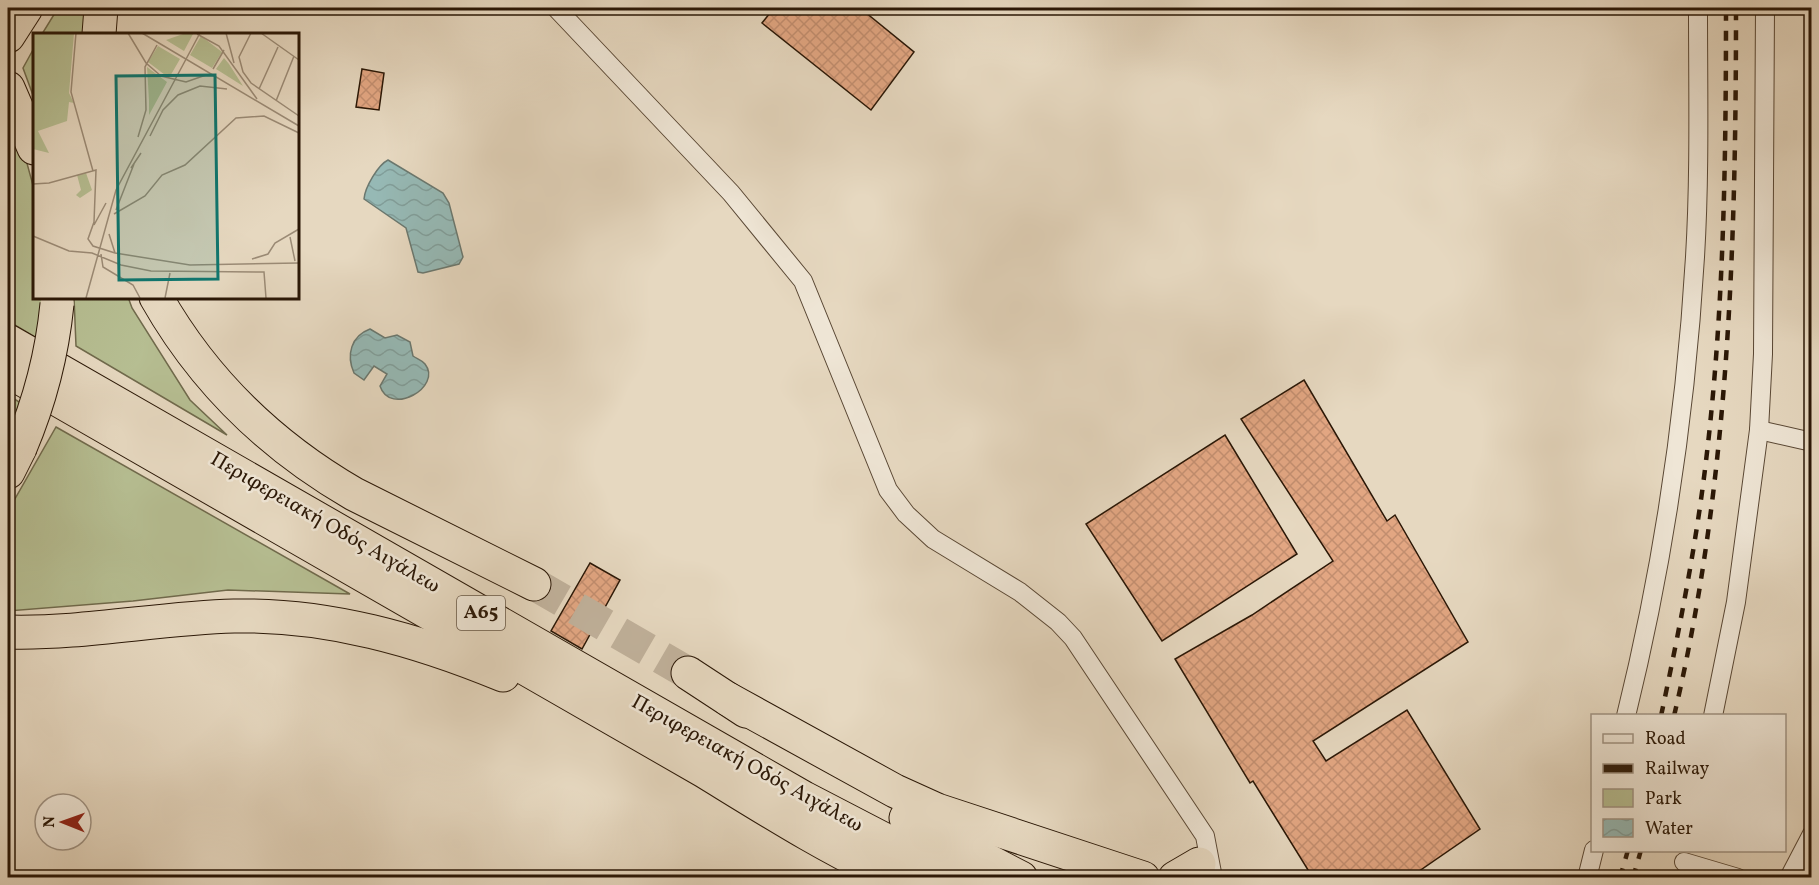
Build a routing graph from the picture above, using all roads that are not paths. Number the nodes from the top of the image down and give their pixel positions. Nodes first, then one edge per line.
1 (101, 8) edge
2 (556, 8) edge
3 (1698, 8) edge
4 (1766, 8) edge
5 (99, 33) edge
6 (8, 88) edge
7 (33, 146) edge
8 (157, 298) edge
9 (57, 301) edge
10 (8, 340) edge
11 (8, 371) edge
12 (1759, 430) junction
13 (1812, 442) edge
14 (14, 460) edge
15 (534, 584) tunnel mouth
16 (8, 632) edge
17 (688, 672) tunnel mouth
18 (728, 699) junction
19 (1626, 714) edge
20 (1713, 714) edge
21 (704, 771) junction
22 (1812, 834) edge
23 (1594, 852) edge
24 (1682, 863) edge
25 (1198, 866) edge
26 (893, 878) edge
27 (958, 878) edge
28 (1022, 878) edge
29 (1143, 878) edge
30 (1587, 878) edge
31 (1737, 878) edge
32 (1789, 878) edge

1 - 5 highway
2 - 25 street
3 - 19 street
4 - 12 street
6 - 7 highway
8 - 15 highway
9 - 14 highway, bridge
10 - 27 highway, Περιφερειακή Οδός Αιγάλεω / Α65
11 - 21 highway, Περιφερειακή Οδός Αιγάλεω / Α65
12 - 13 street
12 - 20 street
16 - 21 highway
17 - 18 highway
18 - 28 highway
18 - 29 highway
21 - 26 highway, Περιφερειακή Οδός Αιγάλεω / Α65
22 - 32 street
23 - 30 street
24 - 31 street

